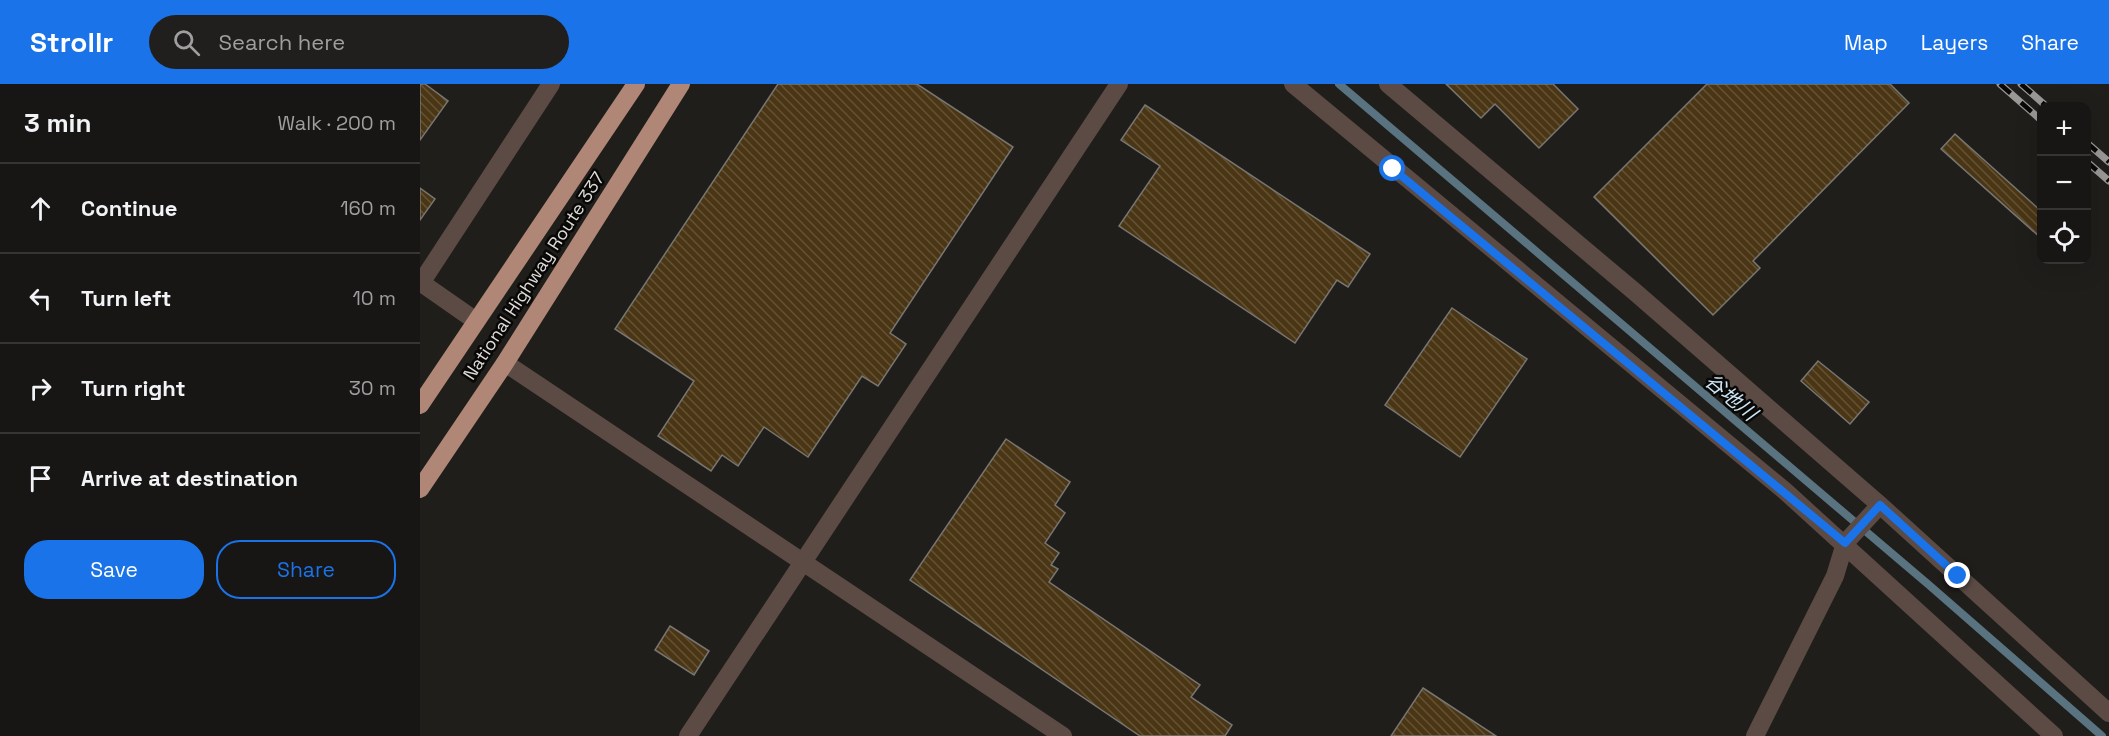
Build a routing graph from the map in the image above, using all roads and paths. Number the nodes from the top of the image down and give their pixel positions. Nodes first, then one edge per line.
1 (551, 84) edge
2 (636, 84) edge
3 (681, 84) edge
4 (1119, 84) edge
5 (1293, 84) edge
6 (1388, 84) edge
7 (421, 283) edge
8 (476, 321) junction
9 (505, 363) junction
10 (420, 405) edge
11 (420, 489) edge
12 (1876, 509) junction
13 (1848, 540) junction
14 (804, 564) junction
15 (2109, 713) edge
16 (688, 736) edge
17 (1063, 736) edge
18 (1755, 736) edge
19 (2054, 736) edge

1 - 7 street
2 - 8 highway, National Highway Route 337
3 - 9 highway, National Highway Route 337
4 - 14 street
5 - 13 street
6 - 12 street
7 - 8 street
8 - 10 highway, National Highway Route 337
9 - 11 highway, National Highway Route 337
9 - 14 street
12 - 13 street
12 - 15 street
13 - 18 street
13 - 19 street
14 - 16 street
14 - 17 street

